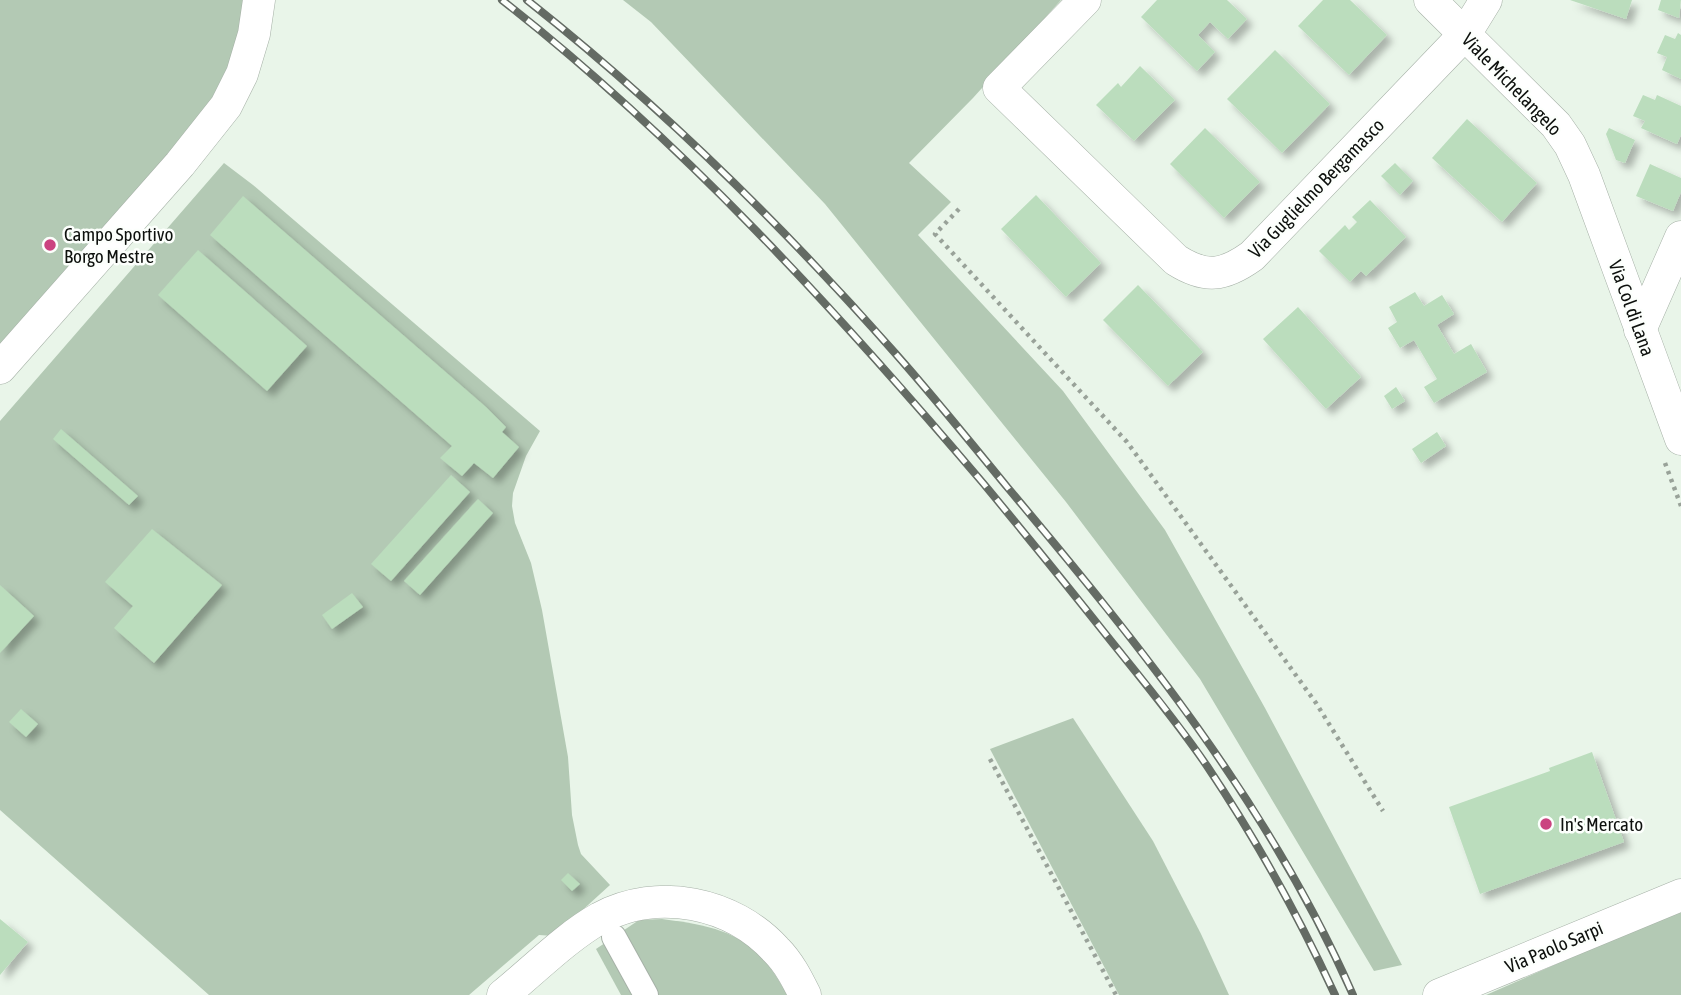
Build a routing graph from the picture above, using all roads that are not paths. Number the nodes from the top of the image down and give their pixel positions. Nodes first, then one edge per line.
1 (259, 0) edge
2 (1085, 0) edge
3 (1486, 0) edge
4 (1433, 1) edge
5 (1465, 34) junction
6 (1584, 176) joint
7 (1681, 237) edge
8 (1640, 330) junction
9 (0, 368) edge
10 (1681, 439) edge
11 (1677, 894) edge
12 (614, 937) dead end
13 (503, 995) edge
14 (646, 995) edge
15 (805, 995) edge
16 (1439, 995) edge

1 - 9 street
2 - 5 street, Via Guglielmo Bergamasco
3 - 5 street, Via Guglielmo Bergamasco
4 - 5 street, Viale Michelangelo
5 - 6 street, Viale Michelangelo
6 - 8 street, Via Col di Lana
7 - 8 street
8 - 10 street, Via Col di Lana
11 - 16 street, Via Paolo Sarpi
12 - 14 street
13 - 15 street

